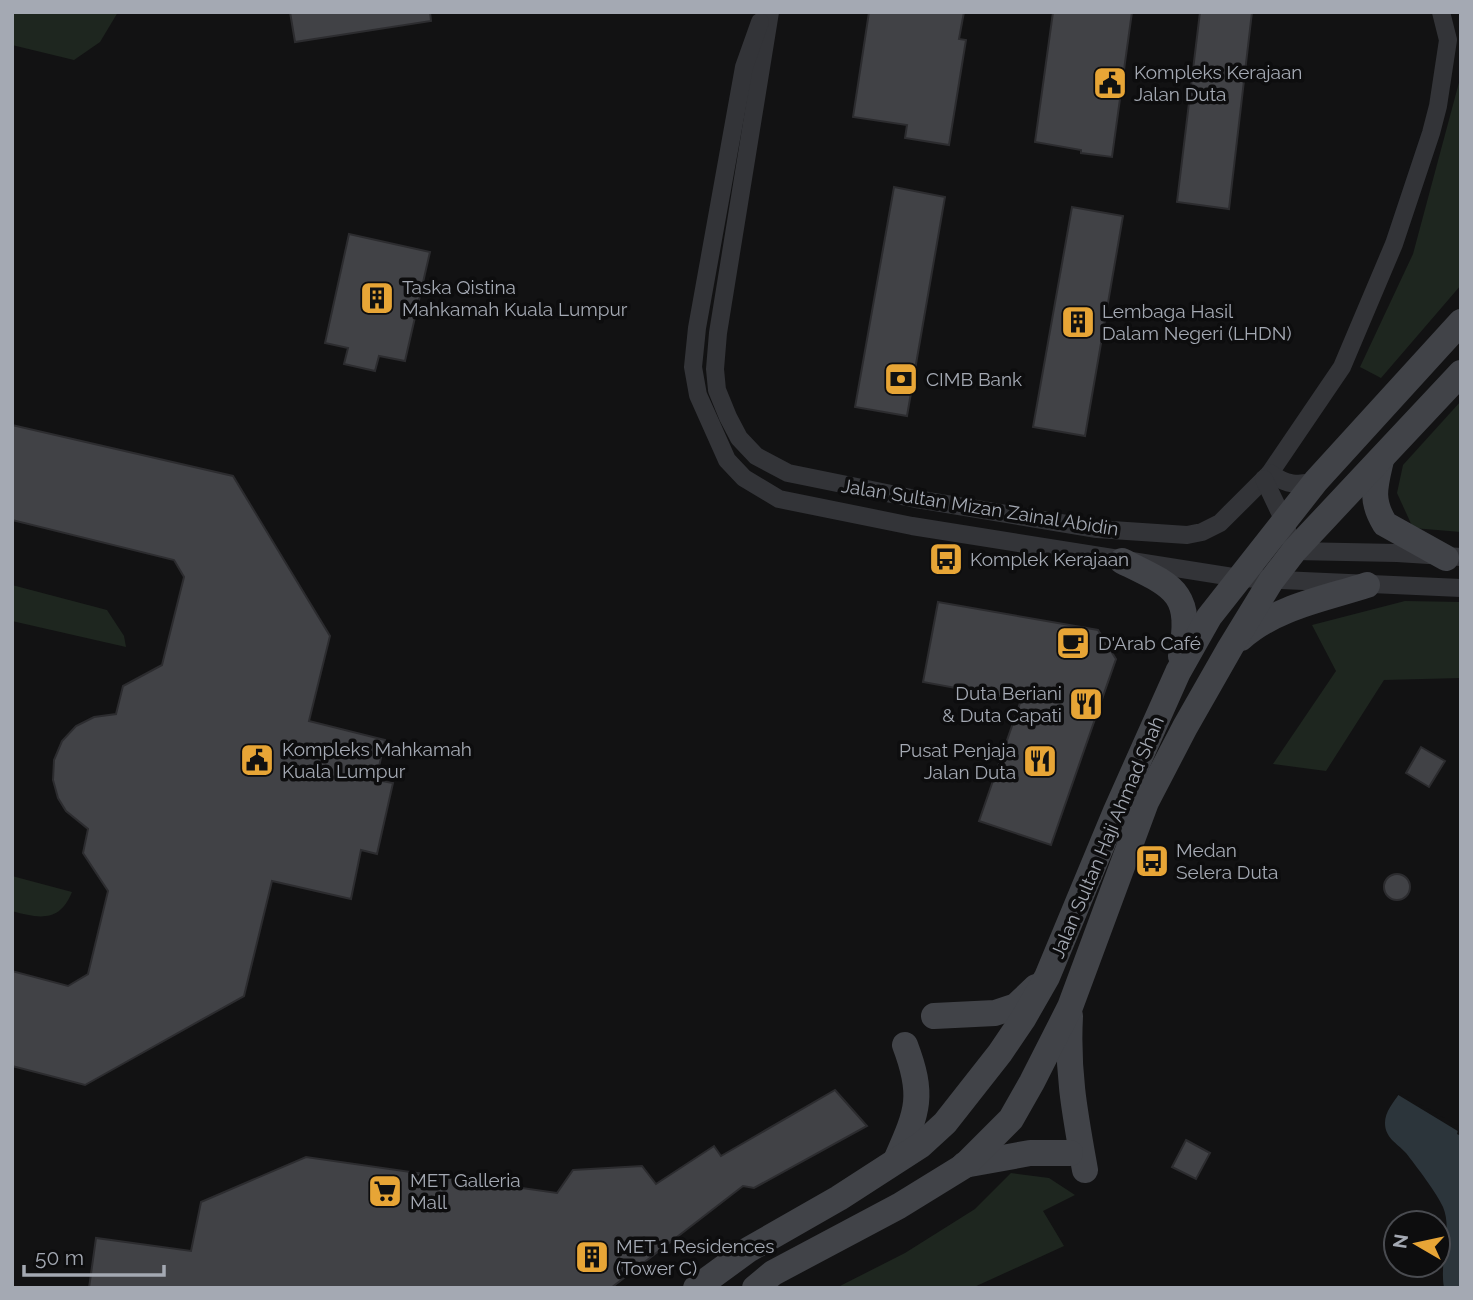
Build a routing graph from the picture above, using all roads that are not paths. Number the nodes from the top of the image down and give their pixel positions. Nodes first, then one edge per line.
1 (763, 12) edge
2 (770, 12) edge
3 (1441, 12) edge
4 (1461, 322) edge
5 (1461, 373) edge
6 (1382, 458) junction
7 (1267, 476) junction
8 (1316, 481) junction
9 (1283, 521) junction
10 (1294, 551) junction
11 (1453, 558) edge
12 (1122, 561) junction
13 (1239, 578) junction
14 (1271, 581) junction
15 (1367, 585) junction
16 (1461, 588) edge
17 (1230, 648) junction
18 (1178, 672) junction
19 (1047, 977) junction
20 (1070, 1007) junction
21 (934, 1016) dead end
22 (905, 1045) dead end
23 (897, 1158) junction
24 (964, 1166) junction
25 (825, 1246) junction
26 (696, 1288) edge
27 (755, 1288) edge
28 (782, 1288) edge

1 - 12 street, Jalan Sultan Mizan Zainal Abidin
2 - 7 street, Jalan Sultan Mizan Zainal Abidin
3 - 7 street, Jalan Sultan Mizan Zainal Abidin
4 - 8 street, Jalan Sultan Haji Ahmad Shah
5 - 6 street, Jalan Sultan Haji Ahmad Shah
6 - 10 street, Jalan Sultan Haji Ahmad Shah
6 - 11 street
7 - 8 street
7 - 9 street
8 - 9 street, Jalan Sultan Haji Ahmad Shah
9 - 10 street
9 - 13 street, Jalan Sultan Haji Ahmad Shah
10 - 11 street
10 - 14 street, Jalan Sultan Haji Ahmad Shah
12 - 13 street, Jalan Sultan Mizan Zainal Abidin
12 - 18 street
13 - 14 street, Jalan Sultan Mizan Zainal Abidin
13 - 18 street, Jalan Sultan Haji Ahmad Shah
14 - 15 street, Jalan Sultan Mizan Zainal Abidin
14 - 17 street, Jalan Sultan Haji Ahmad Shah
15 - 16 street, Jalan Sultan Mizan Zainal Abidin
15 - 17 street
17 - 20 street, Jalan Sultan Haji Ahmad Shah
18 - 19 street, Jalan Sultan Haji Ahmad Shah
19 - 21 street
19 - 23 street, Jalan Sultan Haji Ahmad Shah
20 - 24 street, Jalan Sultan Haji Ahmad Shah
20 - 24 street
22 - 23 street
23 - 26 street, Jalan Sultan Haji Ahmad Shah
24 - 25 street, Jalan Sultan Haji Ahmad Shah
25 - 27 street, Jalan Sultan Haji Ahmad Shah
25 - 28 street

